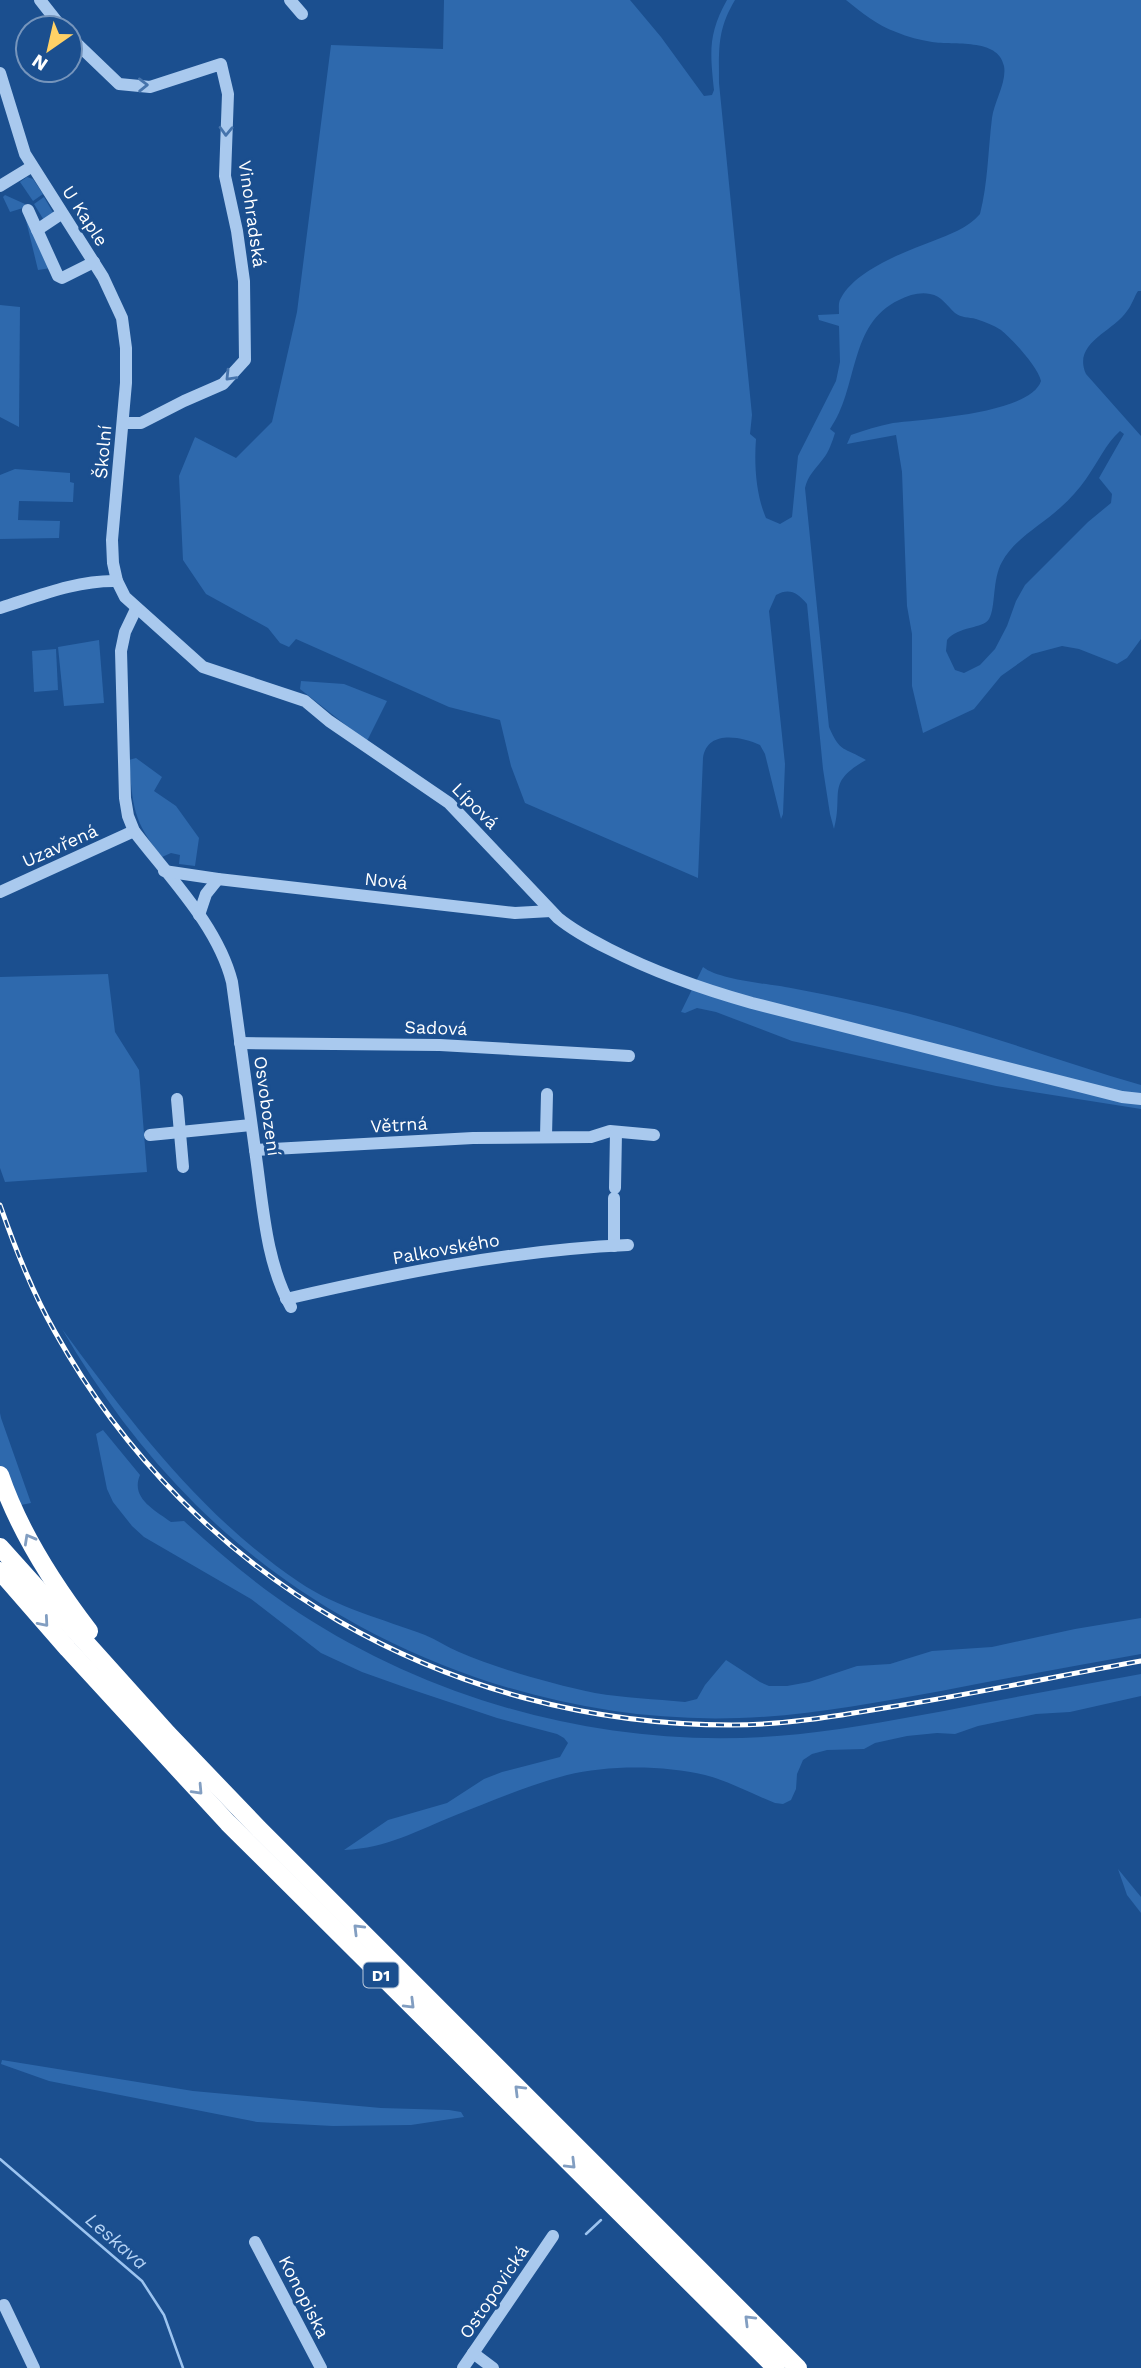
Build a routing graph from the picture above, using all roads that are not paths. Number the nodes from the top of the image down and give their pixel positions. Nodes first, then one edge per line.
1 (40, 0) edge
2 (290, 0) edge
3 (51, 14) edge
4 (302, 14) dead end
5 (84, 50) edge
6 (0, 73) edge
7 (32, 167) junction
8 (0, 186) edge
9 (28, 210) dead end
10 (58, 216) dead end
11 (37, 230) junction
12 (94, 262) junction
13 (123, 423) junction
14 (117, 581) junction
15 (0, 608) edge
16 (136, 609) junction
17 (164, 634) joint
18 (134, 831) junction
19 (164, 871) junction
20 (213, 881) junction
21 (0, 892) edge
22 (198, 909) junction
23 (551, 911) junction
24 (240, 1043) junction
25 (629, 1056) dead end
26 (547, 1094) dead end
27 (177, 1099) dead end
28 (1141, 1099) edge
29 (251, 1125) junction
30 (616, 1132) junction
31 (181, 1133) junction
32 (654, 1135) dead end
33 (150, 1136) dead end
34 (546, 1136) junction
35 (255, 1150) junction
36 (183, 1167) dead end
37 (628, 1245) dead end
38 (614, 1246) junction
39 (289, 1303) joint
40 (0, 1475) edge
41 (0, 1547) edge
42 (0, 1571) edge
43 (168, 1734) junction
44 (553, 2236) dead end
45 (255, 2242) dead end
46 (4, 2305) dead end
47 (473, 2353) junction
48 (34, 2368) edge
49 (321, 2368) edge
50 (463, 2368) edge
51 (493, 2368) edge
52 (776, 2368) edge
53 (798, 2368) edge

1 - 3 street
2 - 4 street
5 -> 13 street, Vinohradská
6 - 7 street, U Kaple
7 - 8 street
7 - 12 street, U Kaple
9 - 11 street, U Kaple
10 - 11 street, U Kaple
11 - 12 street, U Kaple
12 - 13 street, Školní
13 - 14 street, Školní
14 - 15 street
14 - 16 street, Školní
16 - 17 street, Školní
16 - 18 street, Osvobození
17 - 23 street, Lípová
18 - 19 street, Osvobození
18 - 21 street, Uzavřená
19 - 20 street, Nová
19 - 22 street, Osvobození
20 - 22 street
20 - 23 street, Nová
22 - 24 street, Osvobození
23 - 28 street, Lípová
24 - 25 street, Sadová
24 - 29 street, Osvobození
26 - 34 street
27 - 31 street
29 - 31 street
29 - 35 street, Osvobození
30 - 32 street, Větrná
30 - 34 street, Větrná
30 - 38 street
31 - 33 street
31 - 36 street
34 - 35 street, Větrná
35 - 39 street, Osvobození
37 - 38 street, Palkovského
38 - 39 street, Palkovského
43 -> 40 highway
41 - 43 highway, D1
42 -> 52 highway, D1
53 -> 43 highway, D1
44 - 47 street, Ostopovická
45 - 49 street, Konopiska
46 - 48 street
47 - 50 street, Ostopovická
47 - 51 street

